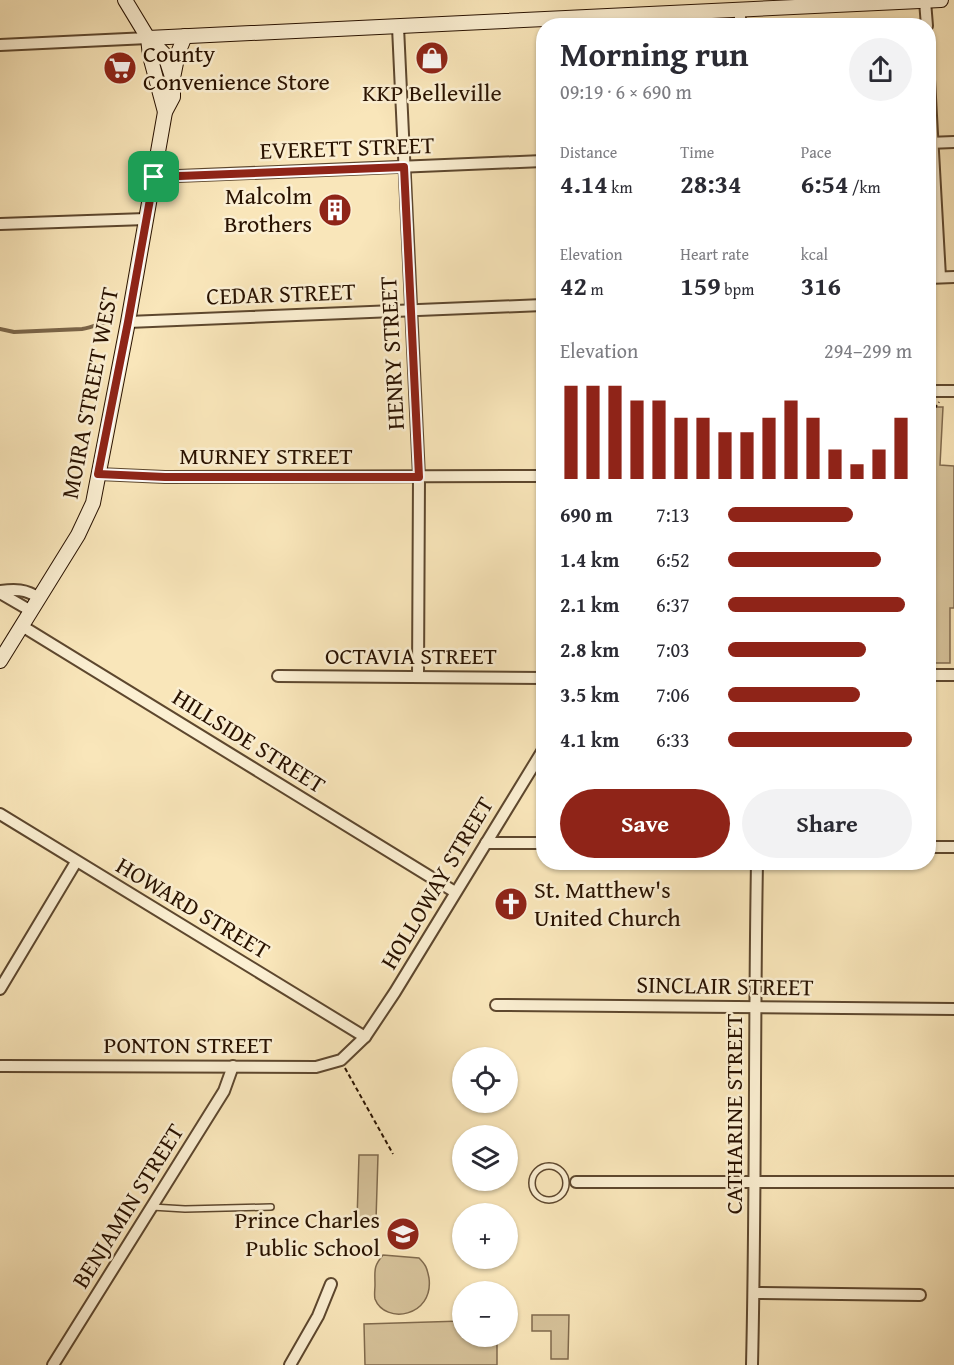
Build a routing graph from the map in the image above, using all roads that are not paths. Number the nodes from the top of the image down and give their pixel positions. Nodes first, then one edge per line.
1 (125, 0) edge
2 (941, 0) edge
3 (925, 1) edge
4 (740, 10) junction
5 (579, 18) edge
6 (740, 18) edge
7 (926, 18) edge
8 (536, 20) edge
9 (398, 27) junction
10 (185, 36) junction
11 (148, 38) junction
12 (0, 45) edge
13 (173, 80) junction
14 (165, 112) junction
15 (954, 142) edge
16 (936, 143) edge
17 (536, 161) edge
18 (404, 167) junction
19 (154, 177) junction
20 (146, 219) junction
21 (936, 223) edge
22 (0, 224) edge
23 (940, 277) junction
24 (954, 277) edge
25 (936, 278) edge
26 (536, 304) edge
27 (411, 310) junction
28 (128, 322) junction
29 (936, 391) edge
30 (954, 391) edge
31 (98, 474) junction
32 (536, 476) edge
33 (419, 477) junction
34 (0, 592) edge
35 (39, 598) junction
36 (31, 611) junction
37 (22, 626) junction
38 (0, 661) edge
39 (936, 675) edge
40 (954, 675) edge
41 (278, 676) dead end
42 (418, 677) junction
43 (536, 678) edge
44 (536, 761) edge
45 (0, 814) edge
46 (486, 843) junction
47 (536, 843) edge
48 (936, 847) edge
49 (954, 848) edge
50 (76, 862) junction
51 (757, 870) edge
52 (455, 892) junction
53 (0, 989) edge
54 (496, 1005) dead end
55 (754, 1007) junction
56 (954, 1009) edge
57 (365, 1037) junction
58 (0, 1066) edge
59 (233, 1066) junction
60 (571, 1182) junction
61 (756, 1182) junction
62 (954, 1182) edge
63 (152, 1207) junction
64 (271, 1207) dead end
65 (331, 1284) dead end
66 (754, 1293) junction
67 (920, 1295) dead end
68 (53, 1365) edge
69 (290, 1365) edge
70 (752, 1365) edge

1 - 11 main road, MOIRA STREET WEST
2 - 3 main road
3 - 4 main road
3 - 7 street
4 - 5 main road
4 - 6 street
8 - 9 main road
9 - 10 main road
9 - 18 street, HENRY STREET
10 - 11 main road
10 - 13 main road
11 - 12 street
11 - 13 main road, MOIRA STREET WEST
11 - 14 main road, MOIRA STREET WEST
13 - 14 main road, MOIRA STREET WEST
14 - 19 main road, MOIRA STREET WEST
15 - 16 street
17 - 18 street, EVERETT STREET
18 - 19 street, EVERETT STREET
18 - 27 street, HENRY STREET
19 - 20 main road, MOIRA STREET WEST
20 - 22 street
20 - 28 main road, MOIRA STREET WEST
21 - 23 street
23 - 24 street
23 - 25 street
26 - 27 street, CEDAR STREET
27 - 28 street, CEDAR STREET
27 - 33 street, HENRY STREET
28 - 31 main road, MOIRA STREET WEST
29 - 30 street
31 - 33 street, MURNEY STREET
31 - 35 main road, MOIRA STREET WEST
32 - 33 street, MURNEY STREET
33 - 42 street, HENRY STREET
34 - 35 street
34 - 36 street
35 - 36 main road, MOIRA STREET WEST
36 - 37 main road, MOIRA STREET WEST
37 - 38 main road, MOIRA STREET WEST
37 - 52 street, HILLSIDE STREET
39 - 40 street
41 - 42 street, OCTAVIA STREET
42 - 43 street, OCTAVIA STREET
44 - 46 street, HOLLOWAY STREET
45 - 50 street, HOWARD STREET
46 - 47 street
46 - 52 street, HOLLOWAY STREET
48 - 49 street
50 - 53 street
50 - 57 street, HOWARD STREET
51 - 55 street, CATHARINE STREET
52 - 57 street, HOLLOWAY STREET
54 - 55 street, SINCLAIR STREET
55 - 56 street, SINCLAIR STREET
55 - 61 street, CATHARINE STREET
57 - 59 street, PONTON STREET
58 - 59 street, PONTON STREET
59 - 63 street, BENJAMIN STREET
60 - 60 lane
60 - 61 street
61 - 62 street
61 - 66 street, CATHARINE STREET
63 - 64 lane
63 - 68 street, BENJAMIN STREET
65 - 69 street
66 - 67 street
66 - 70 street, CATHARINE STREET

